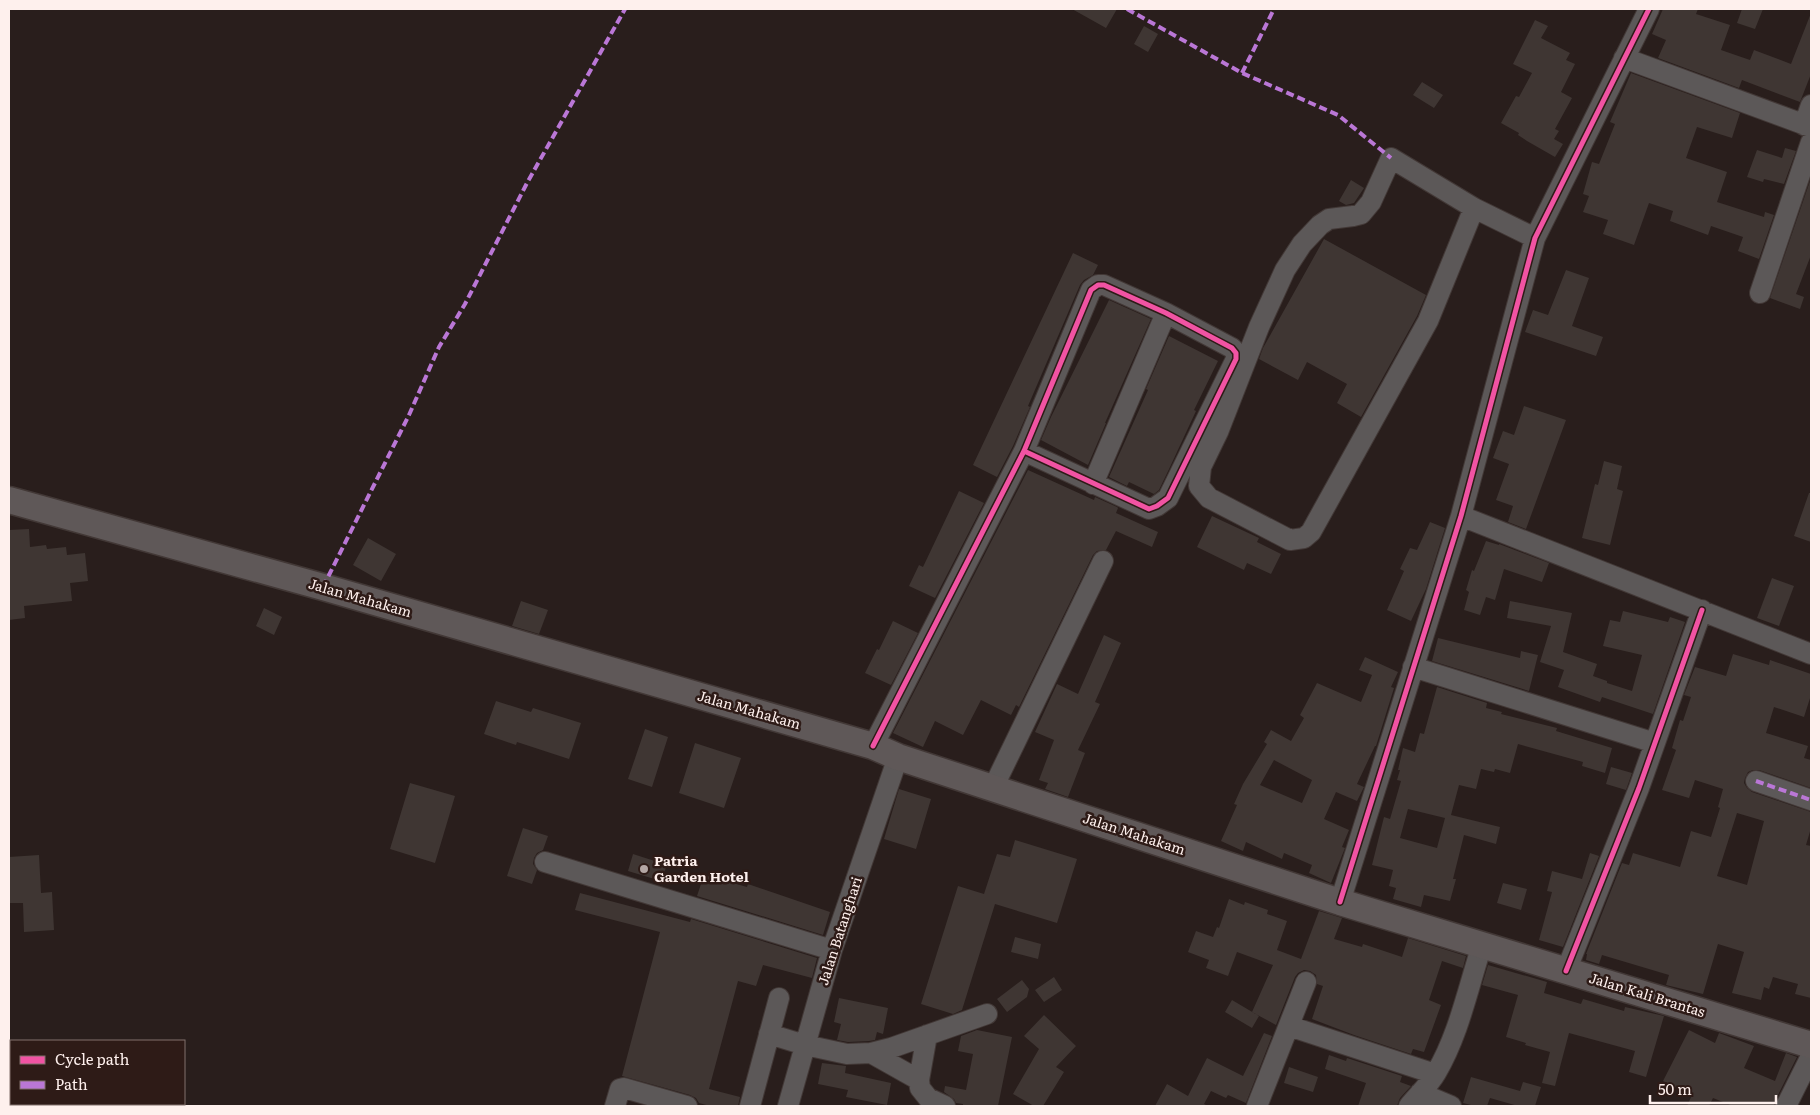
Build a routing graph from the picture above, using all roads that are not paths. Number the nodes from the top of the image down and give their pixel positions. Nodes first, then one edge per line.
1 (1649, 9) edge
2 (1624, 58) junction
3 (1811, 105) edge
4 (1809, 131) edge
5 (1474, 208) junction
6 (1535, 238) junction
7 (1760, 293) dead end
8 (1166, 313) junction
9 (1024, 451) junction
10 (1093, 484) junction
11 (9, 500) edge
12 (1461, 516) junction
13 (1103, 561) dead end
14 (1702, 610) junction
15 (1811, 654) edge
16 (1413, 667) junction
17 (1655, 743) junction
18 (873, 746) junction
19 (898, 757) junction
20 (1756, 781) dead end
21 (993, 788) junction
22 (1811, 800) edge
23 (545, 862) dead end
24 (1340, 902) junction
25 (1482, 946) junction
26 (832, 950) junction
27 (1566, 971) junction
28 (1306, 982) dead end
29 (779, 998) dead end
30 (987, 1014) dead end
31 (1289, 1026) junction
32 (769, 1034) junction
33 (927, 1035) junction
34 (805, 1045) junction
35 (1811, 1045) edge
36 (870, 1052) junction
37 (1811, 1056) edge
38 (1435, 1074) junction
39 (919, 1080) junction
40 (1415, 1099) edge
41 (615, 1106) edge
42 (687, 1106) edge
43 (750, 1106) edge
44 (788, 1106) edge
45 (945, 1106) edge
46 (1257, 1106) edge
47 (1451, 1106) edge
48 (1786, 1106) edge

1 - 2 street
2 - 4 street
2 - 6 street
3 - 4 street
4 - 7 street
5 - 5 street
5 - 6 street
6 - 12 street
8 - 9 street
8 - 10 street
8 - 10 street
9 - 10 street
9 - 18 street
11 - 18 main road, Jalan Mahakam
12 - 14 street
12 - 16 street
13 - 21 street
14 - 15 street
14 - 17 street
16 - 17 street
16 - 24 street
17 - 27 street
18 - 19 main road, Jalan Mahakam
19 - 21 main road, Jalan Mahakam
19 - 26 street, Jalan Batanghari
20 - 22 street
21 - 24 main road, Jalan Mahakam
23 - 26 street
24 - 25 main road, Jalan Mahakam
25 - 27 main road, Jalan Kali Brantas
25 - 38 street
26 - 34 street, Jalan Batanghari
27 - 35 main road, Jalan Kali Brantas
28 - 31 street
29 - 32 street
30 - 33 street
31 - 38 street
31 - 46 street
32 - 34 street
32 - 43 street
33 - 36 street
33 - 39 street
34 - 36 street
34 - 44 street, Jalan Batanghari
36 - 39 street
37 - 48 street
38 - 40 street
39 - 45 street
40 - 47 street
41 - 42 street

